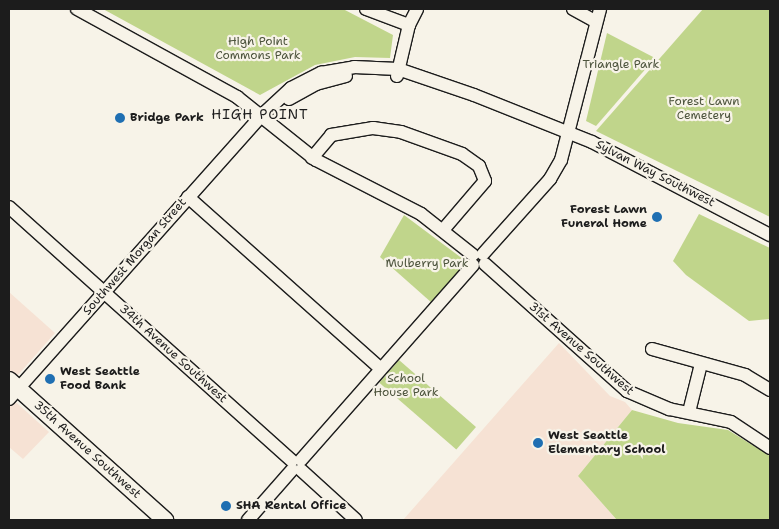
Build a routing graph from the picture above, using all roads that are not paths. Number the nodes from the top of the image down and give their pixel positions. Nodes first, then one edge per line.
1 (77, 9) edge
2 (366, 9) edge
3 (417, 9) edge
4 (573, 9) edge
5 (600, 9) edge
6 (596, 22) junction
7 (409, 25) junction
8 (397, 73) junction
9 (262, 116) junction
10 (570, 134) junction
11 (312, 158) junction
12 (188, 197) junction
13 (9, 207) edge
14 (443, 230) junction
15 (770, 235) edge
16 (479, 259) junction
17 (104, 292) junction
18 (652, 349) dead end
19 (701, 364) junction
20 (380, 368) junction
21 (12, 389) edge
22 (770, 390) edge
23 (689, 412) junction
24 (770, 448) edge
25 (296, 465) junction
26 (165, 520) edge
27 (248, 520) edge
28 (356, 520) edge

1 - 9 street, 31st Avenue Southwest
2 - 7 street
3 - 7 street
4 - 6 street
5 - 6 street
6 - 10 street
7 - 8 street
8 - 9 street, Sylvan Way Southwest
8 - 10 street, Sylvan Way Southwest
9 - 11 street, 31st Avenue Southwest
9 - 12 street, Southwest Morgan Street
10 - 15 street, Sylvan Way Southwest
10 - 16 street
11 - 14 street, 31st Avenue Southwest
11 - 14 street
12 - 17 street, Southwest Morgan Street
12 - 20 street
13 - 17 street, 34th Avenue Southwest
14 - 16 street, 31st Avenue Southwest
16 - 20 street
16 - 23 street, 31st Avenue Southwest
17 - 21 street, Southwest Morgan Street
17 - 25 street, 34th Avenue Southwest
18 - 19 street
19 - 22 street
19 - 23 street
20 - 25 street
21 - 26 main road, 35th Avenue Southwest
23 - 24 street, 31st Avenue Southwest
25 - 27 street
25 - 28 street, 34th Avenue Southwest

